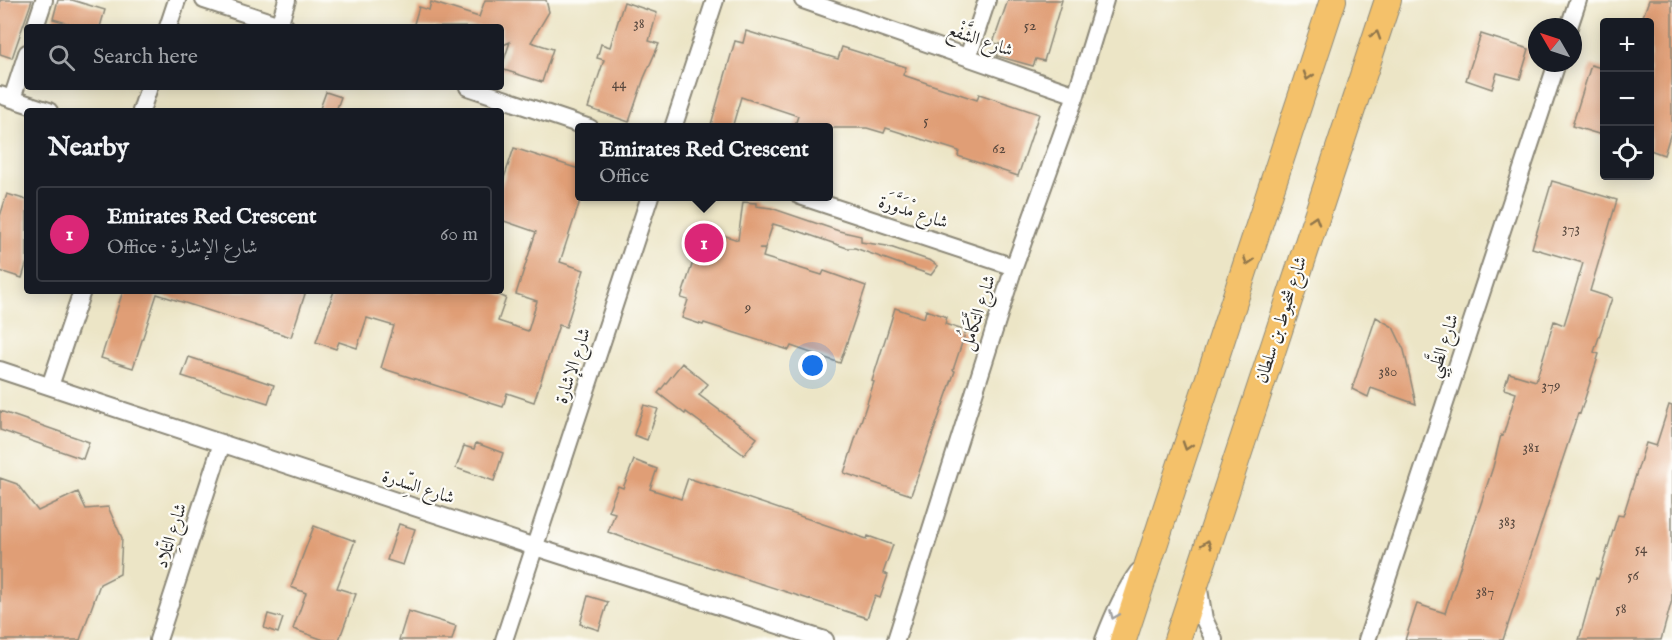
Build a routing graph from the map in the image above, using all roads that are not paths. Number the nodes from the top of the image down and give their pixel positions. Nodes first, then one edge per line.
1 (44, 0) edge
2 (177, 0) edge
3 (204, 0) edge
4 (287, 0) edge
5 (715, 0) edge
6 (802, 0) edge
7 (987, 0) edge
8 (1105, 0) edge
9 (1333, 0) edge
10 (1388, 0) edge
11 (1578, 0) edge
12 (1572, 18) edge
13 (36, 24) edge
14 (169, 24) edge
15 (277, 24) edge
16 (283, 24) edge
17 (968, 57) junction
18 (24, 58) edge
19 (1554, 72) edge
20 (148, 90) edge
21 (477, 90) edge
22 (1076, 95) junction
23 (6, 97) edge
24 (40, 108) edge
25 (142, 108) edge
26 (575, 123) edge
27 (675, 123) edge
28 (648, 201) edge
29 (815, 201) edge
30 (1014, 267) junction
31 (81, 294) edge
32 (0, 370) edge
33 (50, 387) junction
34 (222, 443) junction
35 (535, 547) junction
36 (1150, 558) junction
37 (1197, 575) junction
38 (158, 640) edge
39 (504, 640) edge
40 (825, 640) edge
41 (896, 640) edge
42 (1104, 640) edge
43 (1123, 640) edge
44 (1177, 640) edge
45 (1214, 640) edge
46 (1367, 640) edge

1 - 13 street
2 - 14 street
3 - 15 street
4 - 16 street
5 - 27 street
6 - 17 street, شارع الشَّفْع
7 - 17 street
8 - 22 street, شارع التَّكَامُل
9 -> 36 main road
37 -> 10 main road, شارع شخبوط بن سلطان
11 - 12 street
17 - 22 street, شارع الشَّفْع
18 - 23 street
19 - 46 street, شارع الظَّبِي
20 - 25 street
21 - 26 street
22 - 30 street, شارع التَّكَامُل
23 - 24 street
28 - 35 street, شارع الإشارة
29 - 30 street, شارع مْدَوَّرَة
30 - 41 street, شارع التَّكَامُل
31 - 33 street
32 - 33 street, شارع السِّدرة
33 - 34 street, شارع السِّدرة
34 - 35 street, شارع السِّدرة
34 - 38 street, شارع التِّلاد
35 - 39 street, شارع الإشارة
35 - 40 street, شارع السِّدرة
36 -> 42 street
36 - 43 main road
37 - 44 main road, شارع شخبوط بن سلطان
37 - 45 street

